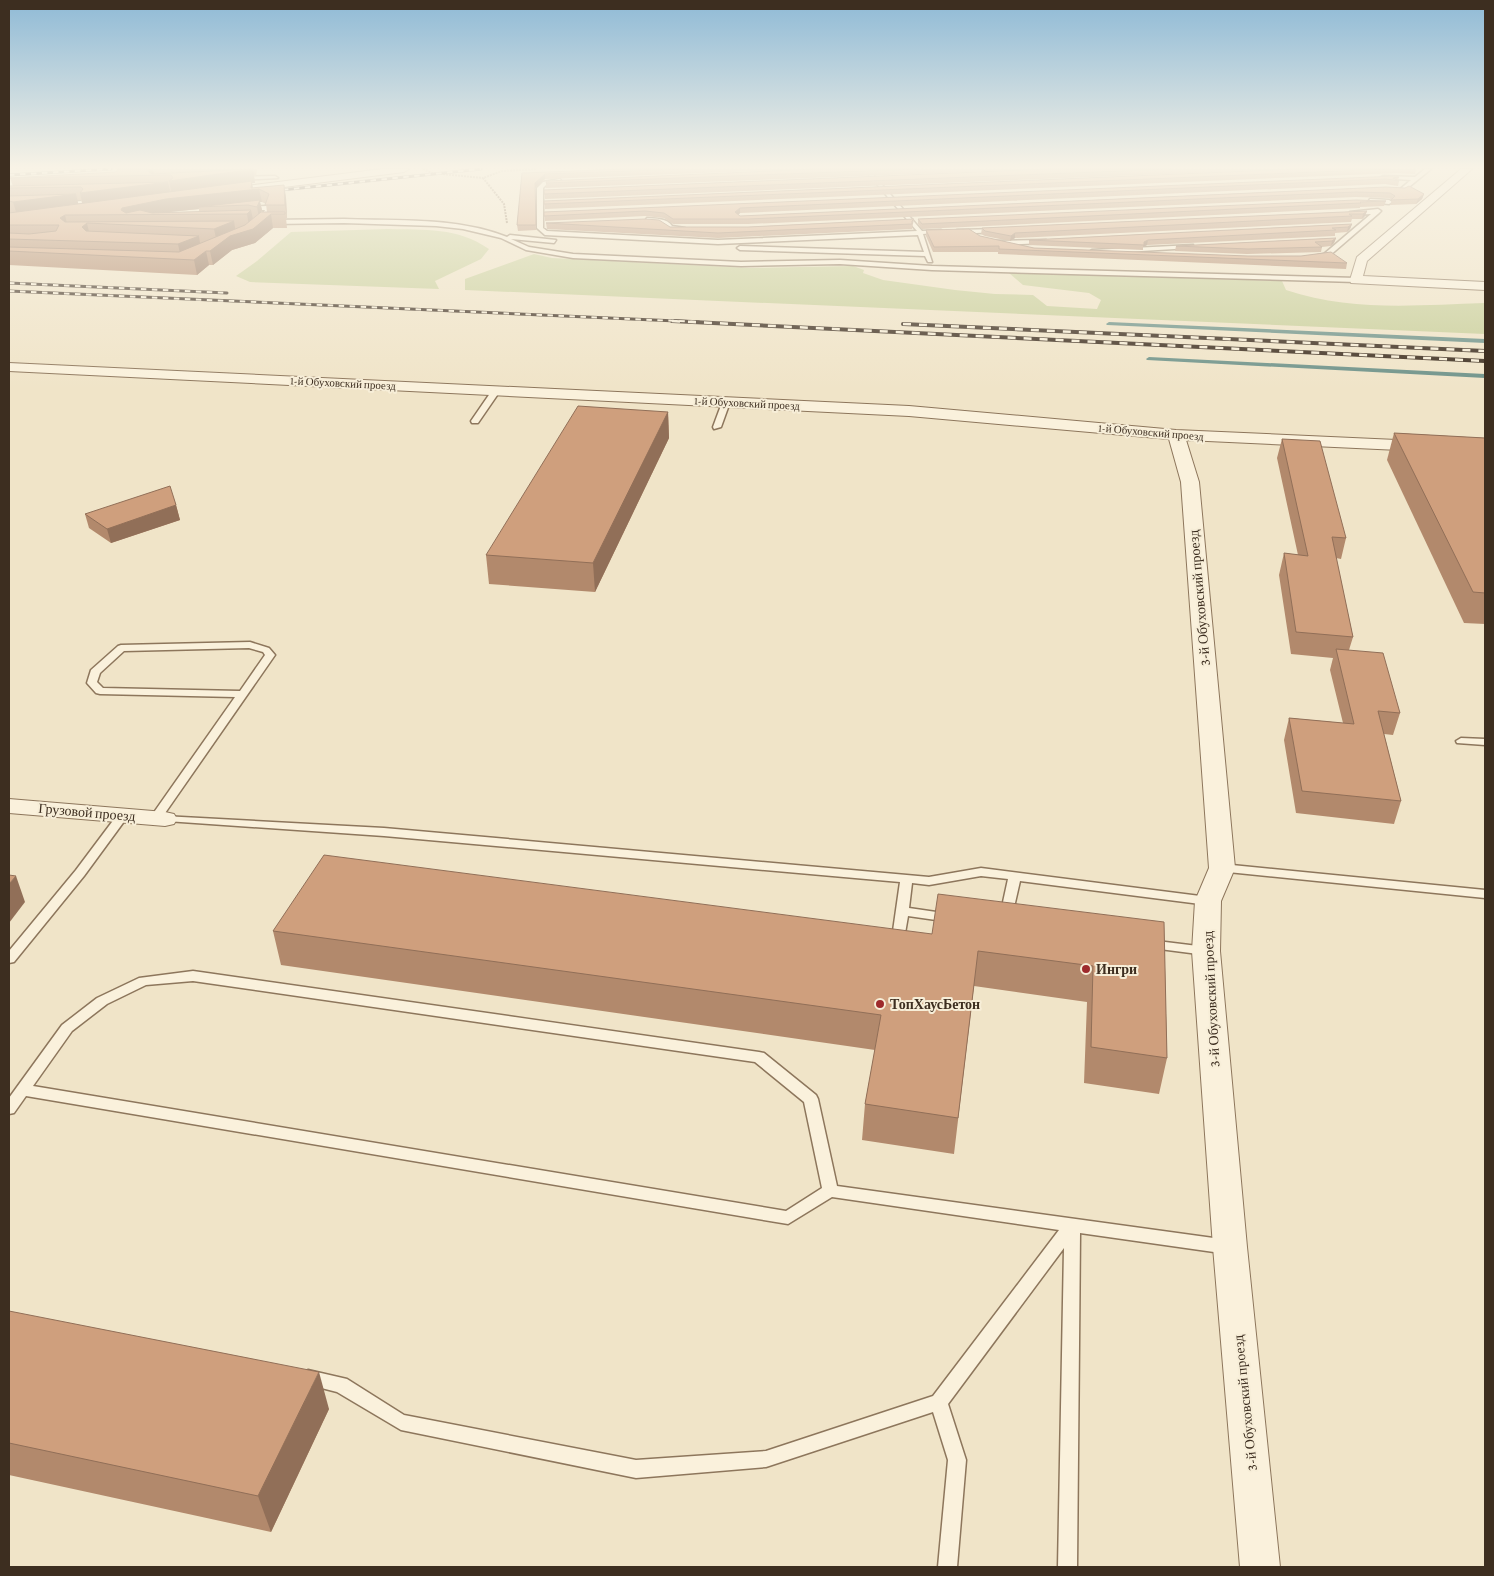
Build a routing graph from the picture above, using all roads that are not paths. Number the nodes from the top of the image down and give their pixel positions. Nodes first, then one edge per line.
1 (515, 243) edge
2 (578, 243) edge
3 (924, 243) edge
4 (996, 243) edge
5 (1342, 243) edge
6 (1382, 243) edge
7 (1201, 246) edge
8 (1025, 249) edge
9 (928, 254) junction
10 (1156, 255) edge
11 (1309, 258) edge
12 (932, 268) junction
13 (1356, 280) junction
14 (1485, 286) edge
15 (9, 367) edge
16 (496, 391) junction
17 (726, 402) junction
18 (475, 421) dead end
19 (718, 427) dead end
20 (1176, 436) junction
21 (1485, 449) edge
22 (242, 694) junction
23 (1461, 741) dead end
24 (1485, 742) edge
25 (9, 806) edge
26 (122, 816) junction
27 (160, 818) junction
28 (1222, 868) junction
29 (1015, 876) junction
30 (908, 879) junction
31 (1485, 894) edge
32 (1208, 901) junction
33 (902, 911) junction
34 (967, 920) edge
35 (1005, 925) edge
36 (1138, 942) edge
37 (896, 950) edge
38 (1206, 951) junction
39 (9, 959) edge
40 (22, 1090) junction
41 (9, 1109) edge
42 (830, 1191) junction
43 (1072, 1225) junction
44 (1230, 1247) junction
45 (292, 1375) edge
46 (940, 1402) junction
47 (948, 1567) edge
48 (1068, 1567) edge
49 (1260, 1567) edge

1 - 12 lane
2 - 9 lane
3 - 9 lane
4 - 8 lane
5 - 11 lane
6 - 13 street
7 - 10 lane
9 - 12 lane
12 - 13 lane
13 - 14 street
15 - 16 street, 1-й Обуховский проезд
16 - 17 street, 1-й Обуховский проезд
16 - 18 lane
17 - 19 lane
17 - 20 street, 1-й Обуховский проезд
20 - 21 street, 1-й Обуховский проезд
20 - 28 street, 3-й Обуховский проезд
22 - 22 lane
22 - 27 lane
23 - 24 lane
25 - 26 street, Грузовой проезд
26 - 27 street, Грузовой проезд
26 - 39 lane
27 - 30 lane
28 - 31 lane
28 - 32 street, 3-й Обуховский проезд
29 - 30 lane
29 - 32 lane
29 - 35 lane
30 - 33 lane
32 - 38 street, 3-й Обуховский проезд
33 - 34 lane
33 - 37 lane
36 - 38 lane
38 - 44 street, 3-й Обуховский проезд
40 - 41 lane
40 - 42 lane
40 - 42 lane
42 - 43 lane
43 - 44 lane
43 - 46 lane
43 - 48 lane
44 - 49 street, 3-й Обуховский проезд
45 - 46 lane
46 - 47 lane

